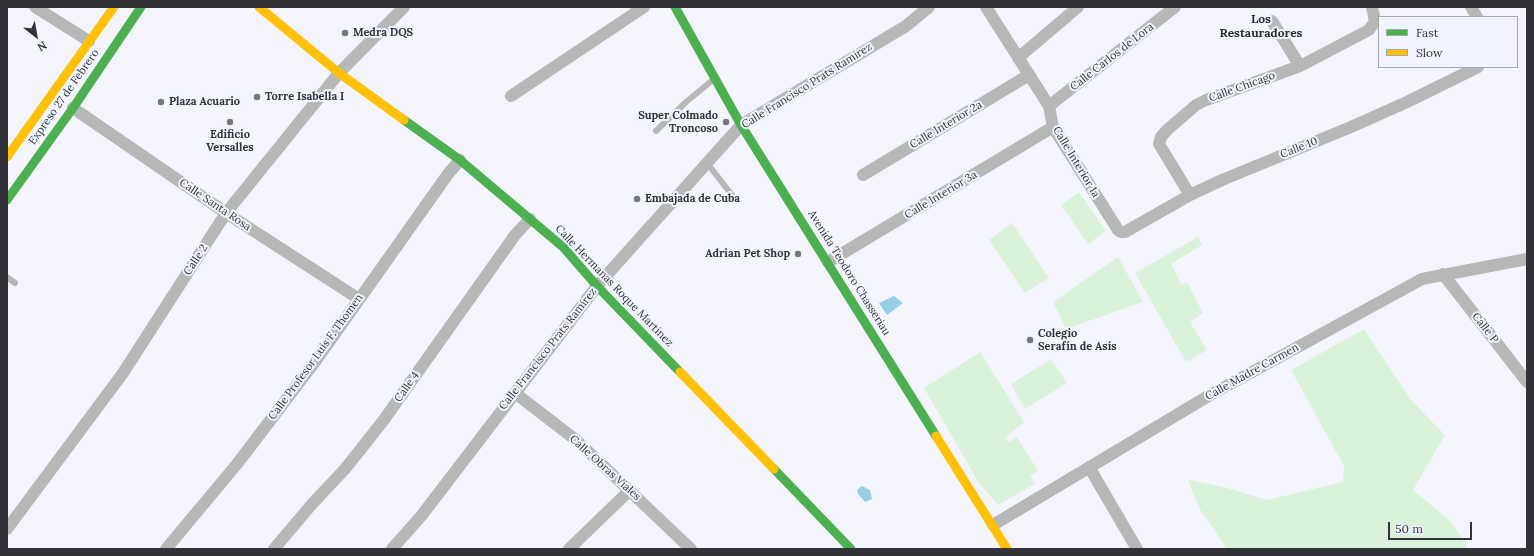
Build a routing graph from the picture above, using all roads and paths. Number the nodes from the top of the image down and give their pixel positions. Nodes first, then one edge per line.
1 (35, 7) edge
2 (114, 7) edge
3 (141, 7) edge
4 (259, 7) edge
5 (404, 7) edge
6 (644, 7) edge
7 (675, 7) edge
8 (928, 7) edge
9 (986, 7) edge
10 (1078, 7) edge
11 (1175, 7) edge
12 (1372, 7) edge
13 (1471, 7) edge
14 (1476, 16) edge
15 (1272, 21) dead end
16 (89, 41) junction
17 (1018, 58) junction
18 (1300, 66) junction
19 (1476, 68) edge
20 (339, 73) junction
21 (1029, 76) junction
22 (715, 78) junction
23 (511, 96) dead end
24 (1048, 106) junction
25 (73, 108) junction
26 (741, 125) junction
27 (1053, 127) junction
28 (656, 131) dead end
29 (7, 157) edge
30 (460, 160) junction
31 (707, 163) junction
32 (863, 175) dead end
33 (1190, 195) junction
34 (735, 199) dead end
35 (7, 200) edge
36 (226, 213) junction
37 (530, 219) junction
38 (1121, 232) joint
39 (1527, 259) edge
40 (828, 262) junction
41 (1443, 274) junction
42 (7, 277) edge
43 (15, 283) dead end
44 (597, 286) junction
45 (359, 299) junction
46 (1527, 382) edge
47 (515, 393) junction
48 (1089, 466) junction
49 (630, 490) junction
50 (993, 525) junction
51 (7, 528) edge
52 (166, 549) edge
53 (274, 549) edge
54 (392, 549) edge
55 (569, 549) edge
56 (691, 549) edge
57 (851, 549) edge
58 (1007, 549) edge
59 (1138, 549) edge

1 - 16 street
2 - 16 main road, Expreso 27 de Febrero
3 - 25 main road, Expreso 27 de Febrero
4 - 20 main road, Calle Hermanas Roque Martínez
5 - 20 street, Calle 2
6 - 23 street
7 - 22 main road, Avenida Teodoro Chasseriau
8 - 26 street, Calle Francisco Prats Ramírez
9 - 17 street, Calle Interior 1a
10 - 17 street
11 - 24 street, Calle Carlos de Lora
12 - 18 street, Calle Chicago
13 - 14 street
15 - 18 street
16 - 29 main road, Expreso 27 de Febrero
17 - 21 street, Calle Interior 1a
18 - 33 street, Calle Chicago
19 - 33 street, Calle 10
20 - 30 main road, Calle Hermanas Roque Martínez
20 - 36 street, Calle 2
21 - 24 street, Calle Interior 1a
21 - 32 street, Calle Interior 2a
22 - 26 main road, Avenida Teodoro Chasseriau
22 - 28 lane
24 - 27 street, Calle Interior 1a
25 - 35 main road, Expreso 27 de Febrero
25 - 36 street, Calle Santa Rosa
26 - 31 street, Calle Francisco Prats Ramírez
26 - 40 main road, Avenida Teodoro Chasseriau
27 - 38 street, Calle Interior 1a
27 - 40 street, Calle Interior 3a
30 - 37 main road, Calle Hermanas Roque Martínez
30 - 45 street, Calle Profesor Luis F. Thomen
31 - 34 lane
31 - 44 street, Calle Francisco Prats Ramírez
33 - 38 street, Calle 10
36 - 45 street, Calle Santa Rosa
36 - 51 street, Calle 2
37 - 44 main road, Calle Hermanas Roque Martínez
37 - 53 street, Calle 4
39 - 41 street, Calle Madre Carmen
40 - 50 main road, Avenida Teodoro Chasseriau
41 - 46 street, Calle P
41 - 48 street, Calle Madre Carmen
42 - 43 lane
44 - 47 street, Calle Francisco Prats Ramírez
44 - 57 main road, Calle Hermanas Roque Martínez
45 - 52 street, Calle Profesor Luis F. Thomen
47 - 49 street, Calle Obras Viales
47 - 54 street, Calle Francisco Prats Ramírez
48 - 50 street, Calle Madre Carmen
48 - 59 street
49 - 55 street
49 - 56 street, Calle Obras Viales
50 - 58 main road, Avenida Teodoro Chasseriau

